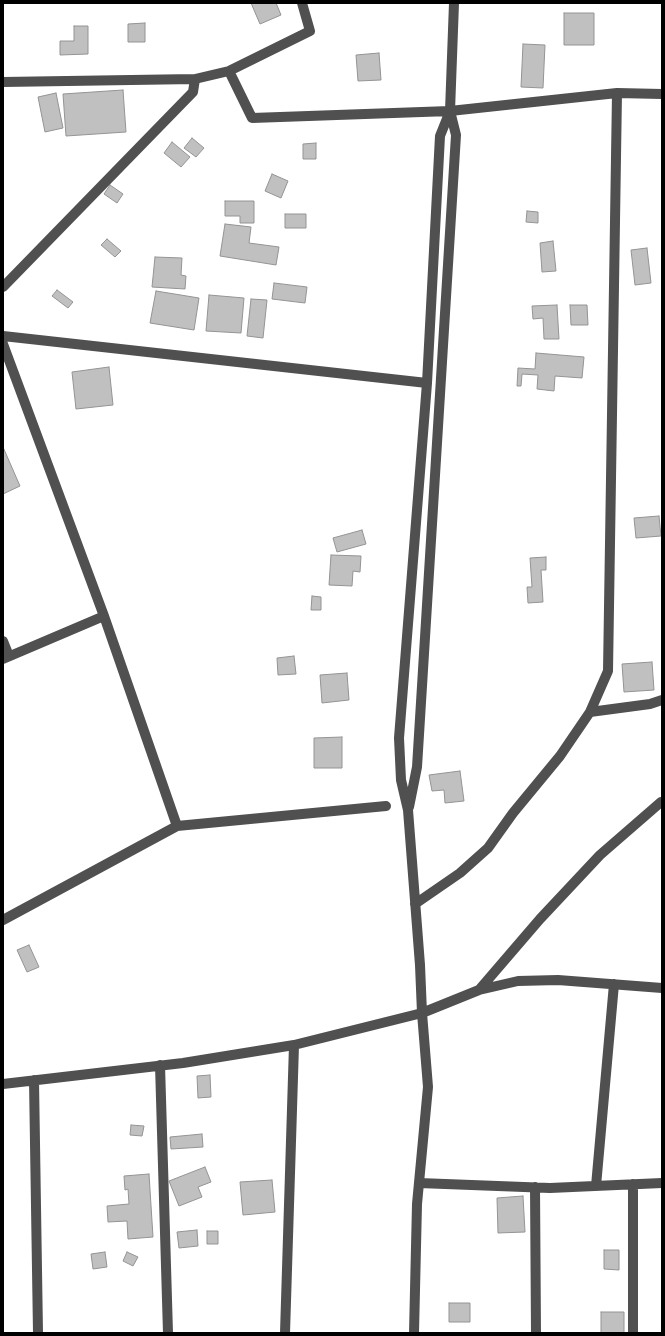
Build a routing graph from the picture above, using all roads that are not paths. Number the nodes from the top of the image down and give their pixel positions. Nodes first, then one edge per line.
1 (302, 3) edge
2 (454, 3) edge
3 (229, 71) junction
4 (195, 79) junction
5 (3, 82) edge
6 (617, 93) junction
7 (662, 94) edge
8 (450, 111) junction
9 (3, 287) edge
10 (3, 336) edge
11 (3, 344) edge
12 (427, 383) junction
13 (104, 616) junction
14 (3, 641) edge
15 (6, 658) edge
16 (662, 700) edge
17 (590, 712) junction
18 (661, 802) dead end
19 (386, 806) dead end
20 (408, 810) junction
21 (177, 826) junction
22 (415, 904) junction
23 (3, 920) edge
24 (614, 984) junction
25 (662, 988) edge
26 (479, 990) junction
27 (422, 1013) junction
28 (294, 1045) junction
29 (160, 1065) junction
30 (34, 1080) junction
31 (3, 1084) edge
32 (419, 1183) junction
33 (662, 1183) edge
34 (633, 1184) junction
35 (596, 1186) junction
36 (535, 1187) junction
37 (38, 1333) edge
38 (168, 1333) edge
39 (286, 1333) edge
40 (414, 1333) edge
41 (536, 1333) edge
42 (633, 1333) edge

1 - 3 street
2 - 8 street
3 - 4 street
3 - 8 street
4 - 5 street
4 - 9 street
6 - 7 street
6 - 8 street
6 - 17 street
8 - 12 street
8 - 20 street
10 - 12 street
11 - 13 street
12 - 20 street
13 - 15 street
13 - 21 street
14 - 15 street
16 - 17 street
17 - 22 street
18 - 26 street
19 - 21 street
20 - 22 street
21 - 23 street
22 - 27 street
24 - 25 street
24 - 26 street
24 - 35 street
26 - 27 street
27 - 28 street
27 - 32 street
28 - 29 street
28 - 39 street
29 - 30 street
29 - 38 street
30 - 31 street
30 - 37 street
32 - 36 street
32 - 40 street
33 - 34 street
34 - 35 street
34 - 42 street
35 - 36 street
36 - 41 street

